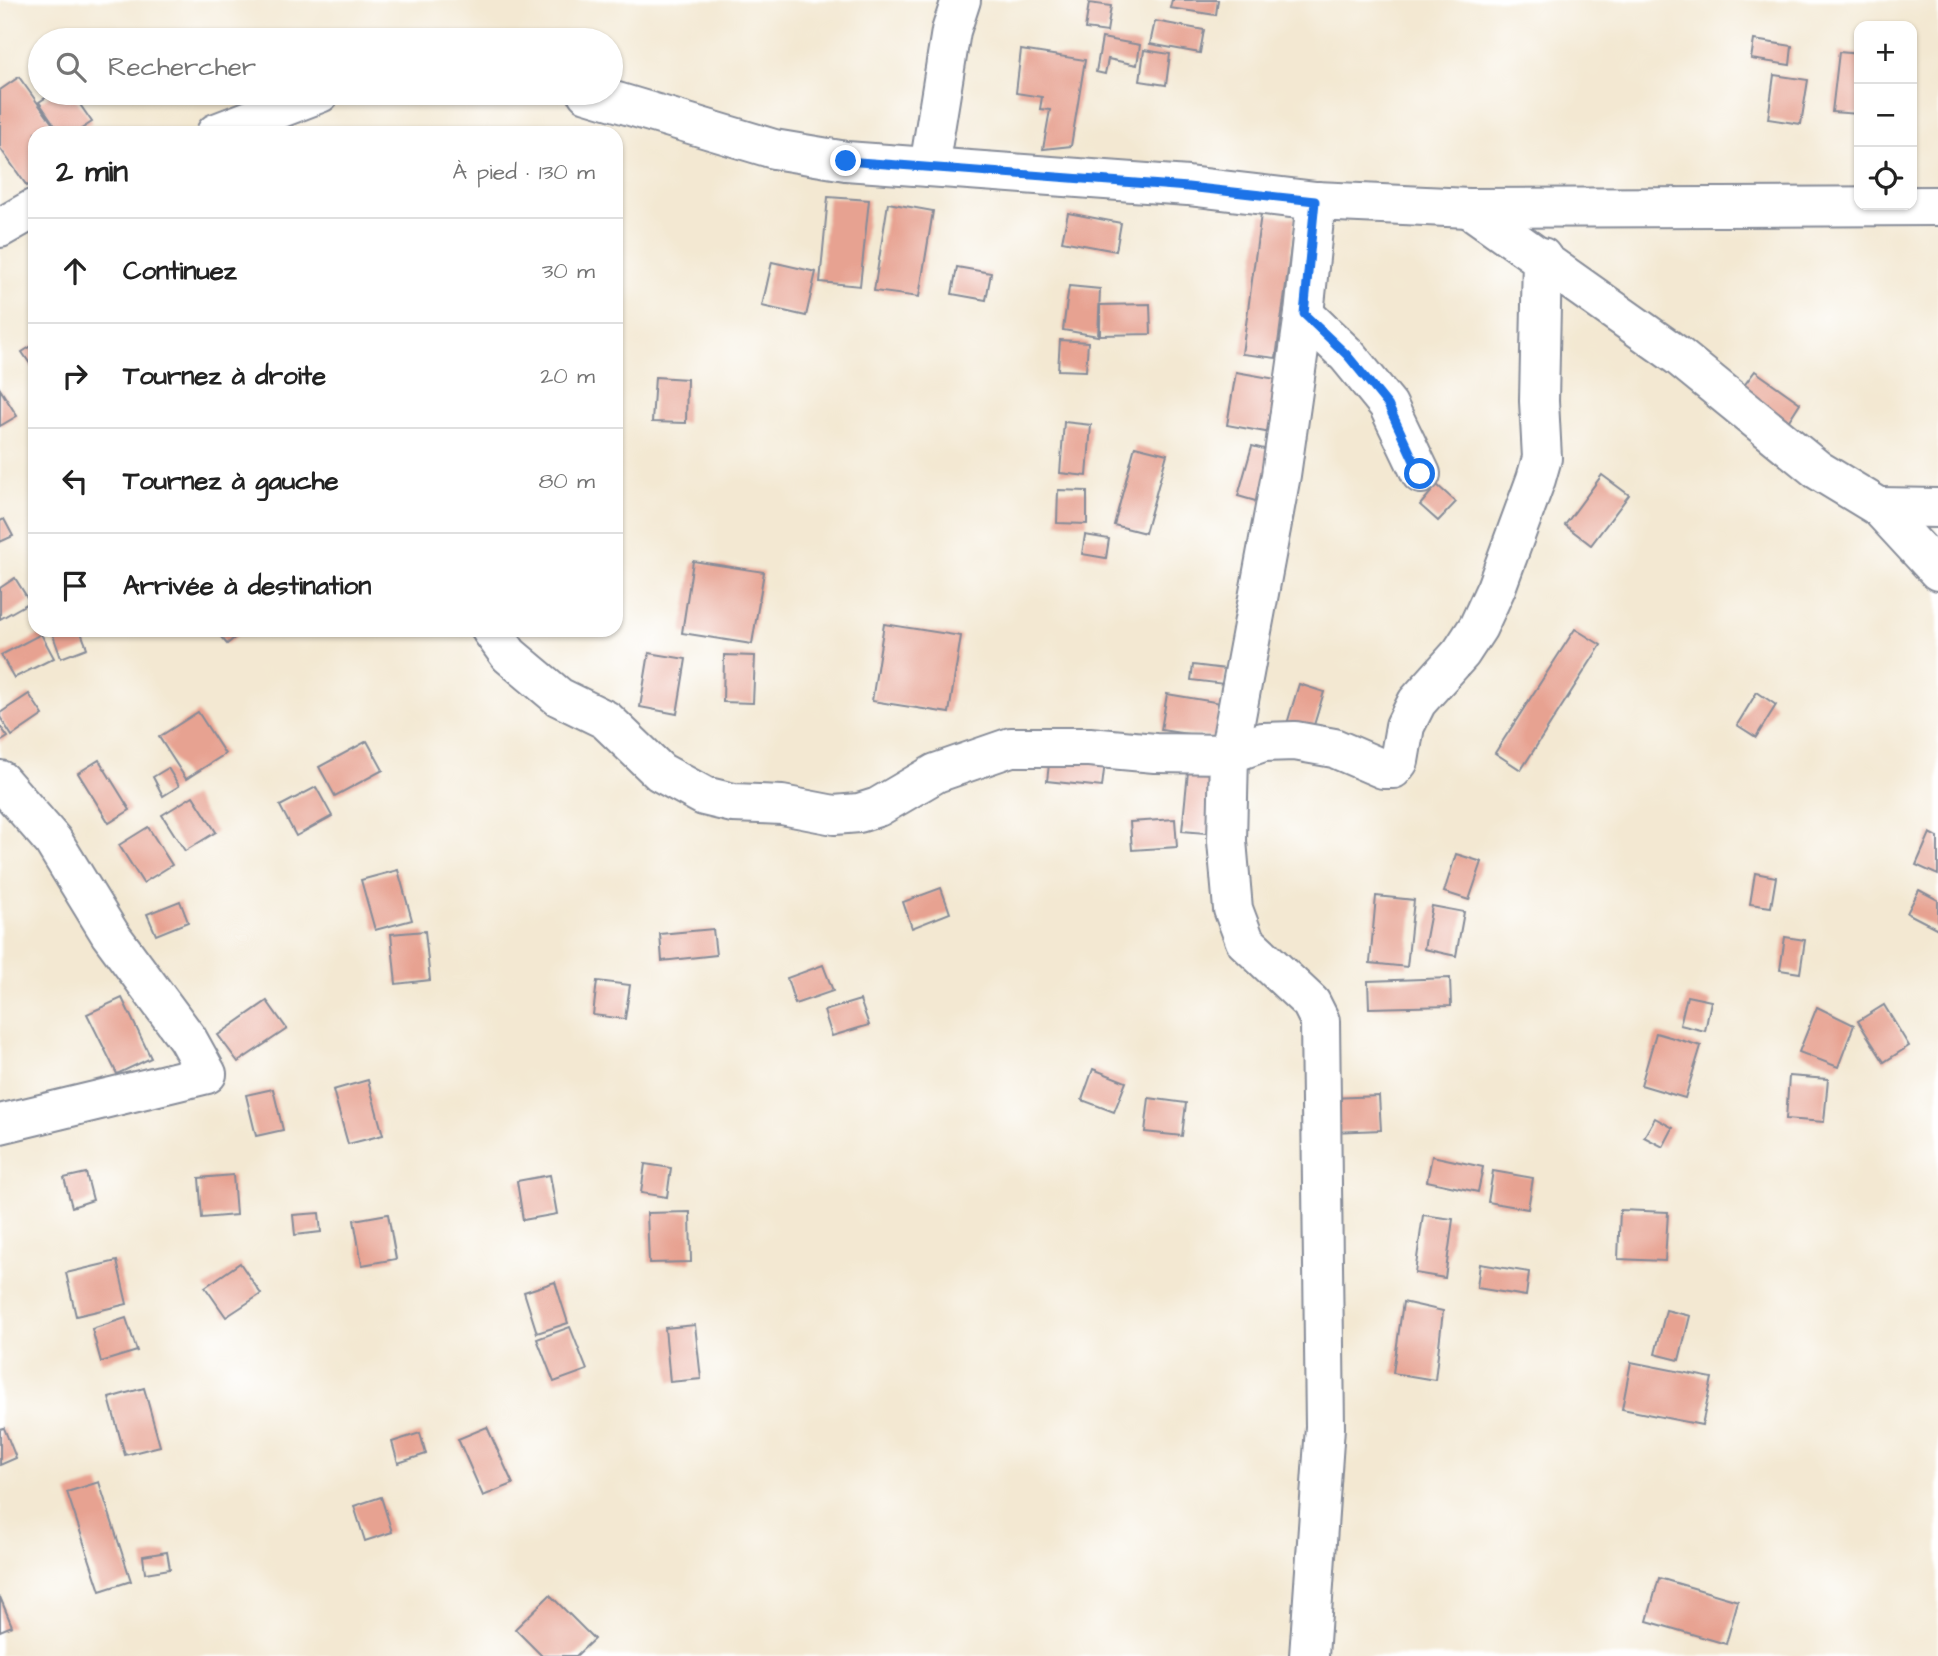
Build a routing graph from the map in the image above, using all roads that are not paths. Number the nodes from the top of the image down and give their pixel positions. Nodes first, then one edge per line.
1 (961, 0) edge
2 (623, 104) edge
3 (289, 105) edge
4 (234, 126) edge
5 (929, 167) junction
6 (1315, 201) junction
7 (1938, 206) edge
8 (1469, 208) junction
9 (28, 212) edge
10 (0, 228) edge
11 (1542, 257) junction
12 (1304, 314) junction
13 (1420, 474) dead end
14 (1879, 507) junction
15 (1938, 508) edge
16 (1938, 571) edge
17 (496, 637) edge
18 (1229, 754) junction
19 (0, 780) edge
20 (0, 1124) edge
21 (1309, 1656) edge

1 - 5 street
2 - 5 street
3 - 4 street
5 - 6 street
6 - 8 street
6 - 12 street
7 - 8 street
8 - 11 street
9 - 10 street
11 - 14 street
11 - 18 street
12 - 13 street
12 - 18 street
14 - 15 street
14 - 16 street
17 - 18 street
18 - 21 street
19 - 20 street

